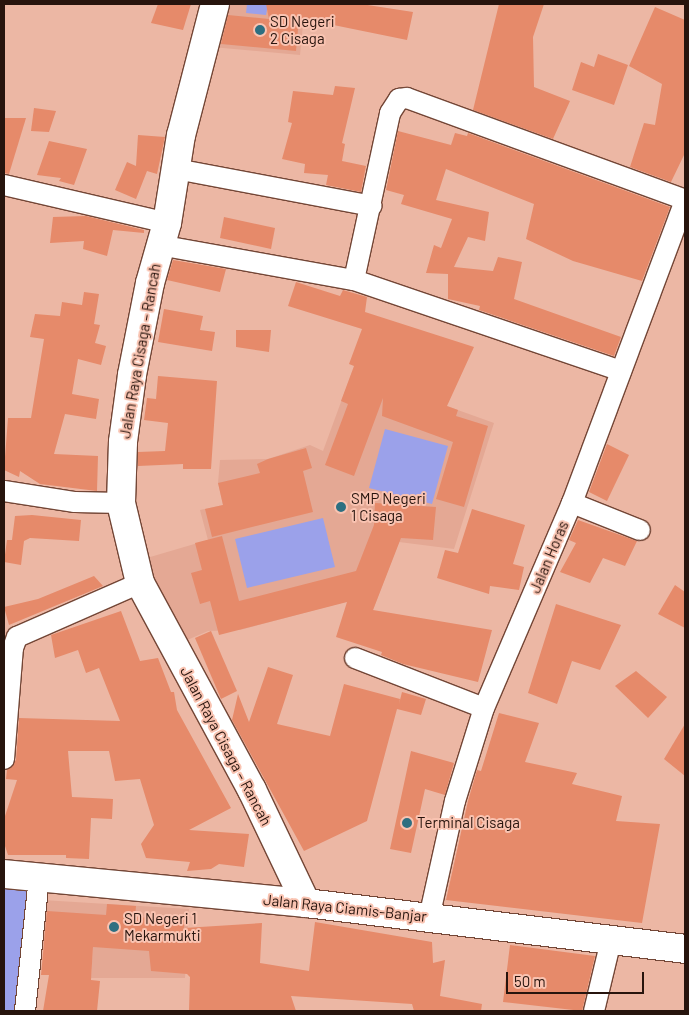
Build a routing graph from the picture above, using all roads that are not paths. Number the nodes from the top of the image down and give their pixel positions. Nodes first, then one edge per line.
1 (215, 4) edge
2 (176, 169) junction
3 (4, 185) edge
4 (685, 200) edge
5 (372, 206) junction
6 (163, 234) junction
7 (354, 280) junction
8 (621, 371) junction
9 (4, 491) edge
10 (121, 503) junction
11 (572, 503) junction
12 (640, 530) dead end
13 (140, 583) junction
14 (355, 658) dead end
15 (484, 708) junction
16 (4, 759) edge
17 (4, 874) edge
18 (39, 877) junction
19 (306, 903) junction
20 (429, 918) junction
21 (611, 940) junction
22 (685, 949) edge
23 (25, 1011) edge
24 (594, 1011) edge

1 - 2 main road, Jalan Raya Cisaga – Rancah
2 - 5 street
2 - 6 main road, Jalan Raya Cisaga – Rancah
3 - 6 street
4 - 5 street
4 - 8 street, Jalan Horas
5 - 7 street
6 - 7 street
6 - 10 main road, Jalan Raya Cisaga – Rancah
7 - 8 street
8 - 11 street, Jalan Horas
9 - 10 street
10 - 13 main road, Jalan Raya Cisaga – Rancah
11 - 12 street
11 - 15 street, Jalan Horas
13 - 16 street
13 - 19 main road, Jalan Raya Cisaga – Rancah
14 - 15 street
15 - 20 street, Jalan Horas
17 - 18 main road, Jalan Raya Ciamis-Banjar
18 - 19 main road, Jalan Raya Ciamis-Banjar
18 - 23 street
19 - 20 main road, Jalan Raya Ciamis-Banjar
20 - 21 main road, Jalan Raya Ciamis-Banjar
21 - 22 main road, Jalan Raya Ciamis-Banjar
21 - 24 street

